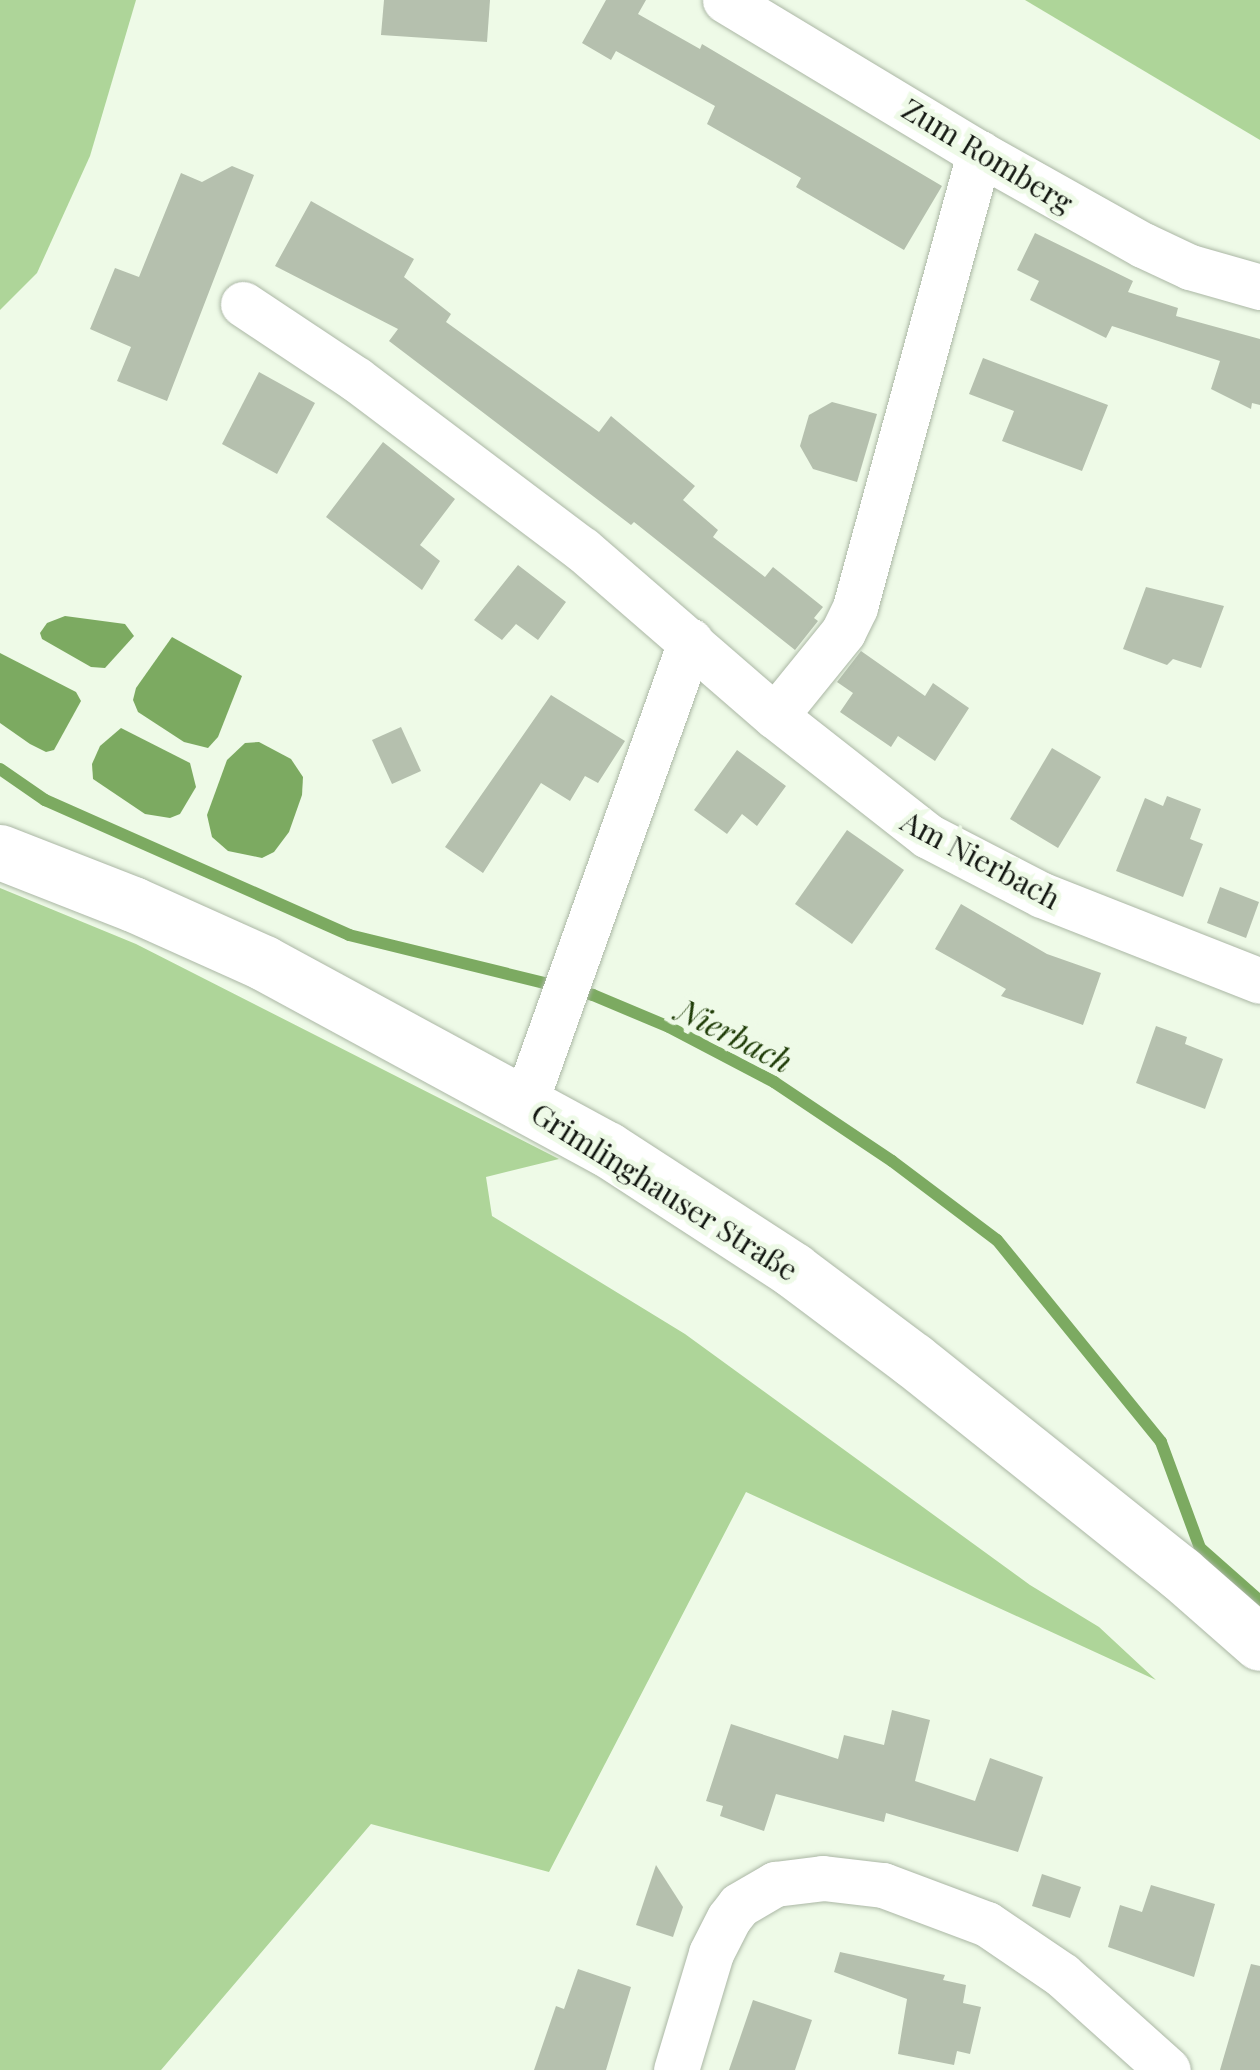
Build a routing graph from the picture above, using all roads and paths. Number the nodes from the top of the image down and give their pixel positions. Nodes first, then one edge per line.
1 (725, 0) edge
2 (979, 153) junction
3 (1260, 287) edge
4 (243, 304) dead end
5 (690, 642) junction
6 (775, 716) junction
7 (0, 852) edge
8 (1260, 982) edge
9 (525, 1103) junction
10 (1260, 1644) edge
11 (676, 2070) edge
12 (1168, 2070) edge

1 - 2 street, Zum Romberg
2 - 3 street, Zum Romberg
2 - 6 street
4 - 5 street, Am Nierbach
5 - 6 street, Am Nierbach
5 - 9 street
6 - 8 street, Am Nierbach
7 - 9 main road, Grimlinghauser Straße
9 - 10 main road, Grimlinghauser Straße
11 - 12 street

